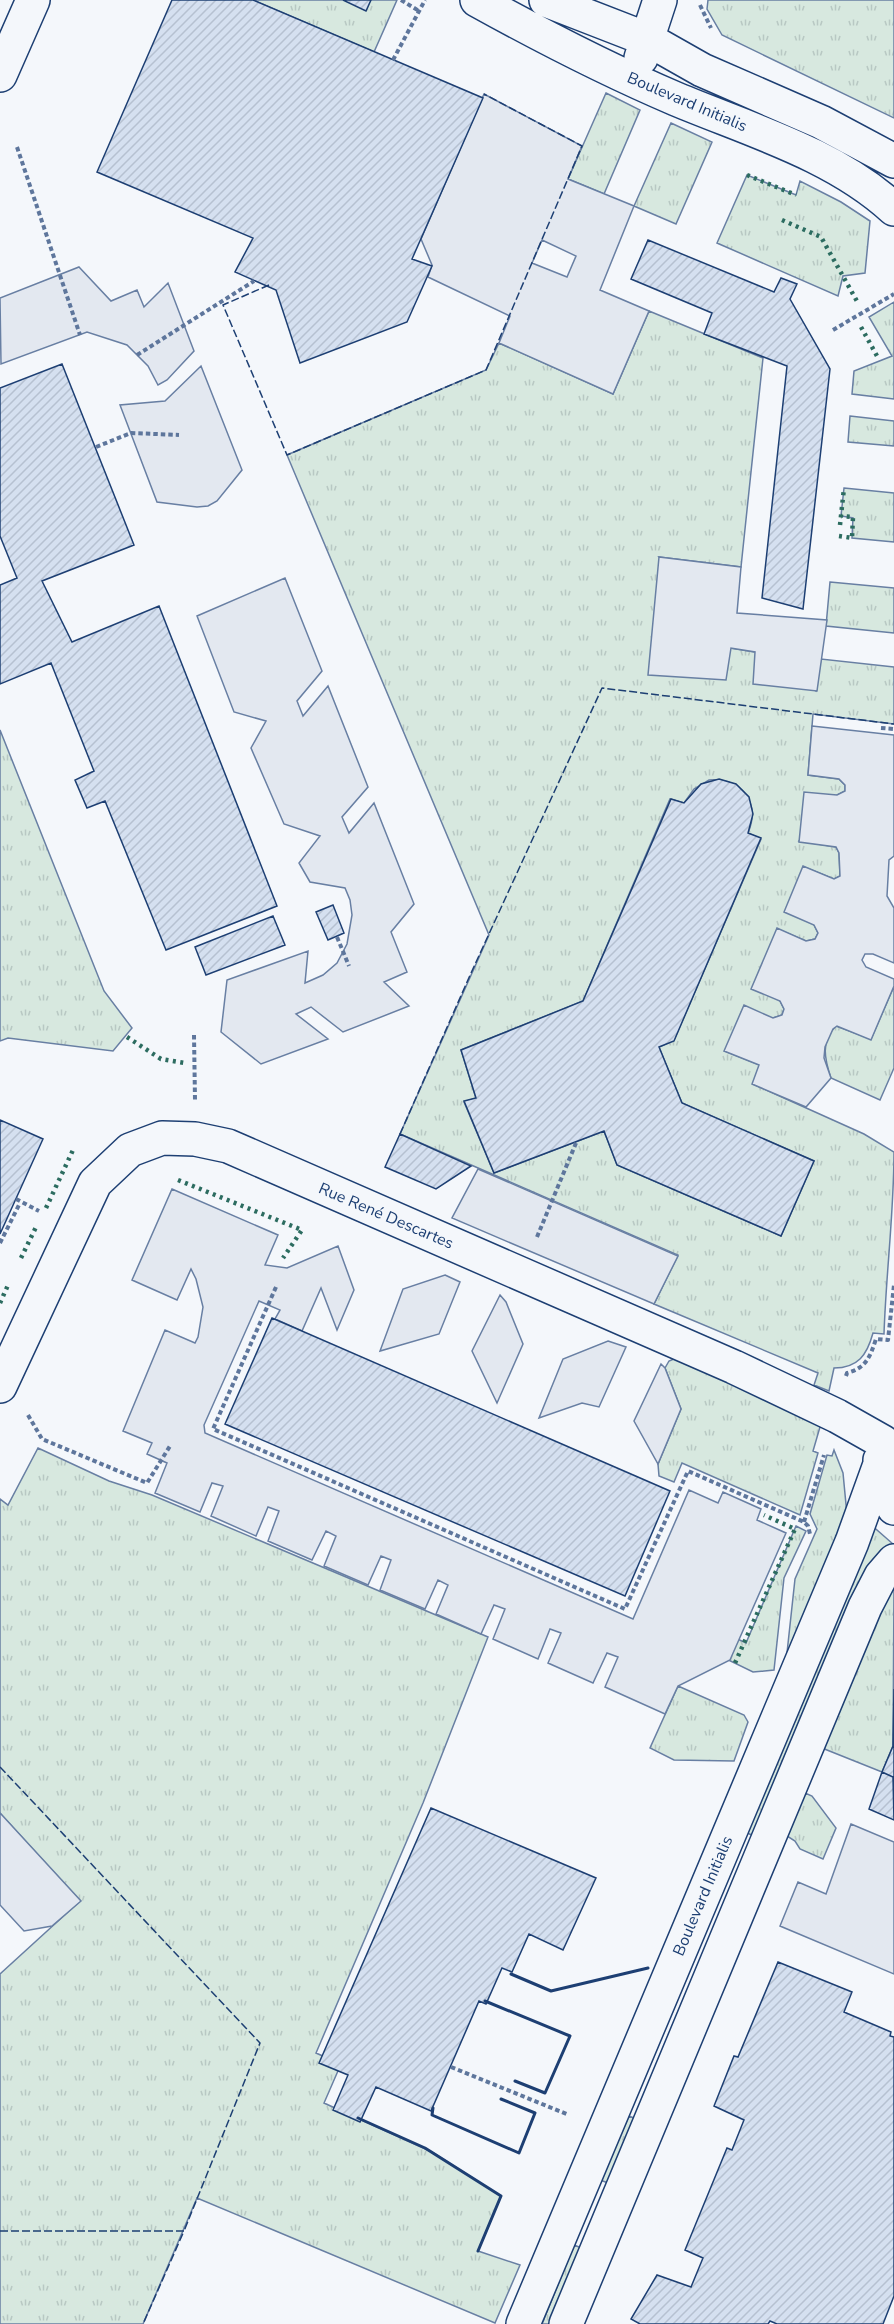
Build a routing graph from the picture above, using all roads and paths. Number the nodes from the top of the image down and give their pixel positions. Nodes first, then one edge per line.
1 (33, 0) edge
2 (401, 0) edge
3 (425, 0) edge
4 (477, 0) edge
5 (546, 0) edge
6 (660, 0) edge
7 (419, 11) junction
8 (649, 40) junction
9 (393, 60) dead end
10 (0, 75) edge
11 (633, 80) junction
12 (17, 147) dead end
13 (894, 161) edge
14 (894, 209) edge
15 (254, 281) dead end
16 (894, 294) edge
17 (833, 330) dead end
18 (80, 335) dead end
19 (137, 355) dead end
20 (179, 435) dead end
21 (96, 447) dead end
22 (880, 728) dead end
23 (894, 729) edge
24 (337, 937) dead end
25 (349, 966) dead end
26 (194, 1035) dead end
27 (195, 1139) junction
28 (576, 1143) dead end
29 (20, 1203) dead end
30 (0, 1243) edge
31 (522, 1273) junction
32 (894, 1285) edge
33 (276, 1287) dead end
34 (888, 1340) dead end
35 (0, 1386) edge
36 (25, 1409) dead end
37 (886, 1444) edge
38 (170, 1446) dead end
39 (894, 1508) edge
40 (806, 1542) dead end
41 (894, 1561) edge
42 (451, 2067) dead end
43 (543, 2104) dead end
44 (523, 2324) edge
45 (566, 2324) edge

1 - 10 street
2 - 7 path
3 - 7 path
4 - 11 street, Boulevard Initialis
5 - 8 street
6 - 8 street
7 - 9 path
8 - 11 street
8 - 13 street
11 - 14 street, Boulevard Initialis
12 - 18 path
15 - 19 path
16 - 17 path
20 - 21 path
22 - 23 path
24 - 25 path
26 - 27 path
27 - 31 street, Rue René Descartes
27 - 35 street, Rue René Descartes
28 - 31 path
29 - 30 path
31 - 37 street, Rue René Descartes
32 - 34 path
33 - 40 path
36 - 38 path
37 - 39 street
37 - 44 street, Boulevard Initialis
41 - 45 street
42 - 43 path

